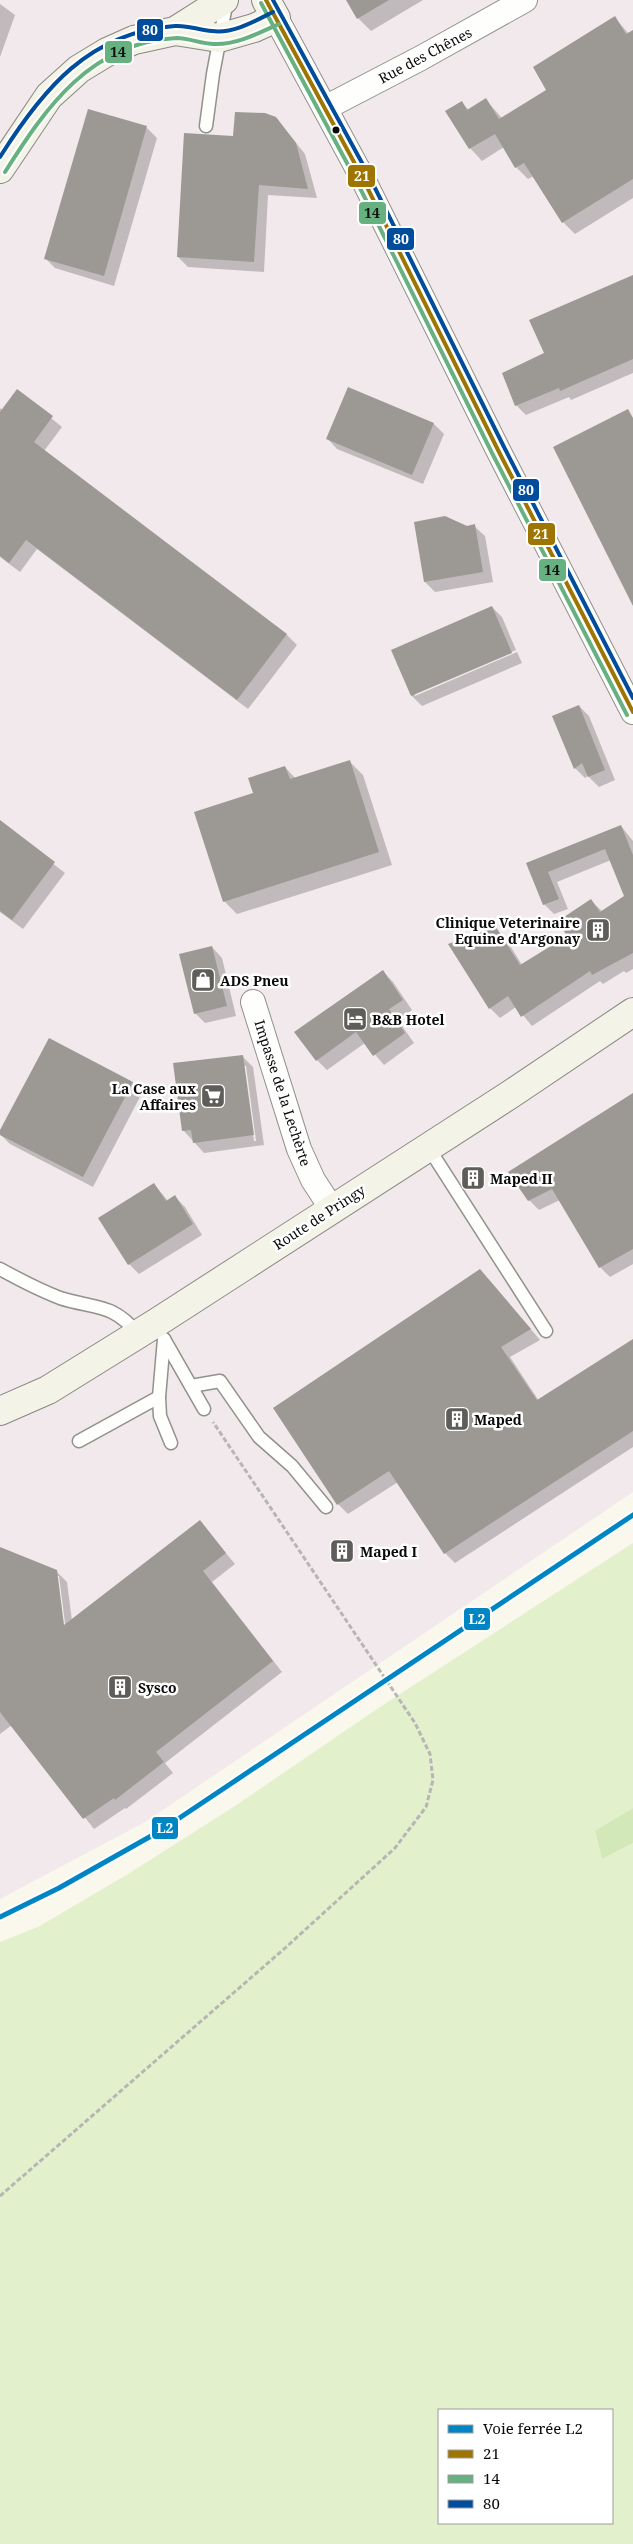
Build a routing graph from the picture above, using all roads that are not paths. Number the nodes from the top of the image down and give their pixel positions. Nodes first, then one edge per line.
1 (226, 0) edge
2 (525, 0) edge
3 (271, 9) edge
4 (175, 31) junction
5 (219, 38) junction
6 (325, 108) junction
7 (206, 126) dead end
8 (0, 170) edge
9 (633, 712) edge
10 (254, 1002) dead end
11 (633, 1012) edge
12 (428, 1147) junction
13 (332, 1209) junction
14 (0, 1269) edge
15 (546, 1330) dead end
16 (153, 1332) junction
17 (191, 1386) junction
18 (159, 1397) junction
19 (204, 1409) road end
20 (0, 1411) edge
21 (80, 1441) dead end
22 (171, 1443) dead end
23 (326, 1508) dead end

1 - 4 street
1 - 5 lane
2 - 6 street, Rue des Chênes
3 - 5 street
3 - 6 street
4 - 5 street
4 - 8 street
5 - 7 lane
6 - 9 street
10 - 13 street, Impasse de la Lechèrte
11 - 12 street, Route de Pringy
12 - 13 street, Route de Pringy
12 - 15 lane
13 - 16 street, Route de Pringy
14 - 16 lane
16 - 17 lane
16 - 18 lane
16 - 20 street, Route de Pringy
17 - 19 lane
17 - 23 lane
18 - 21 lane
18 - 22 lane

